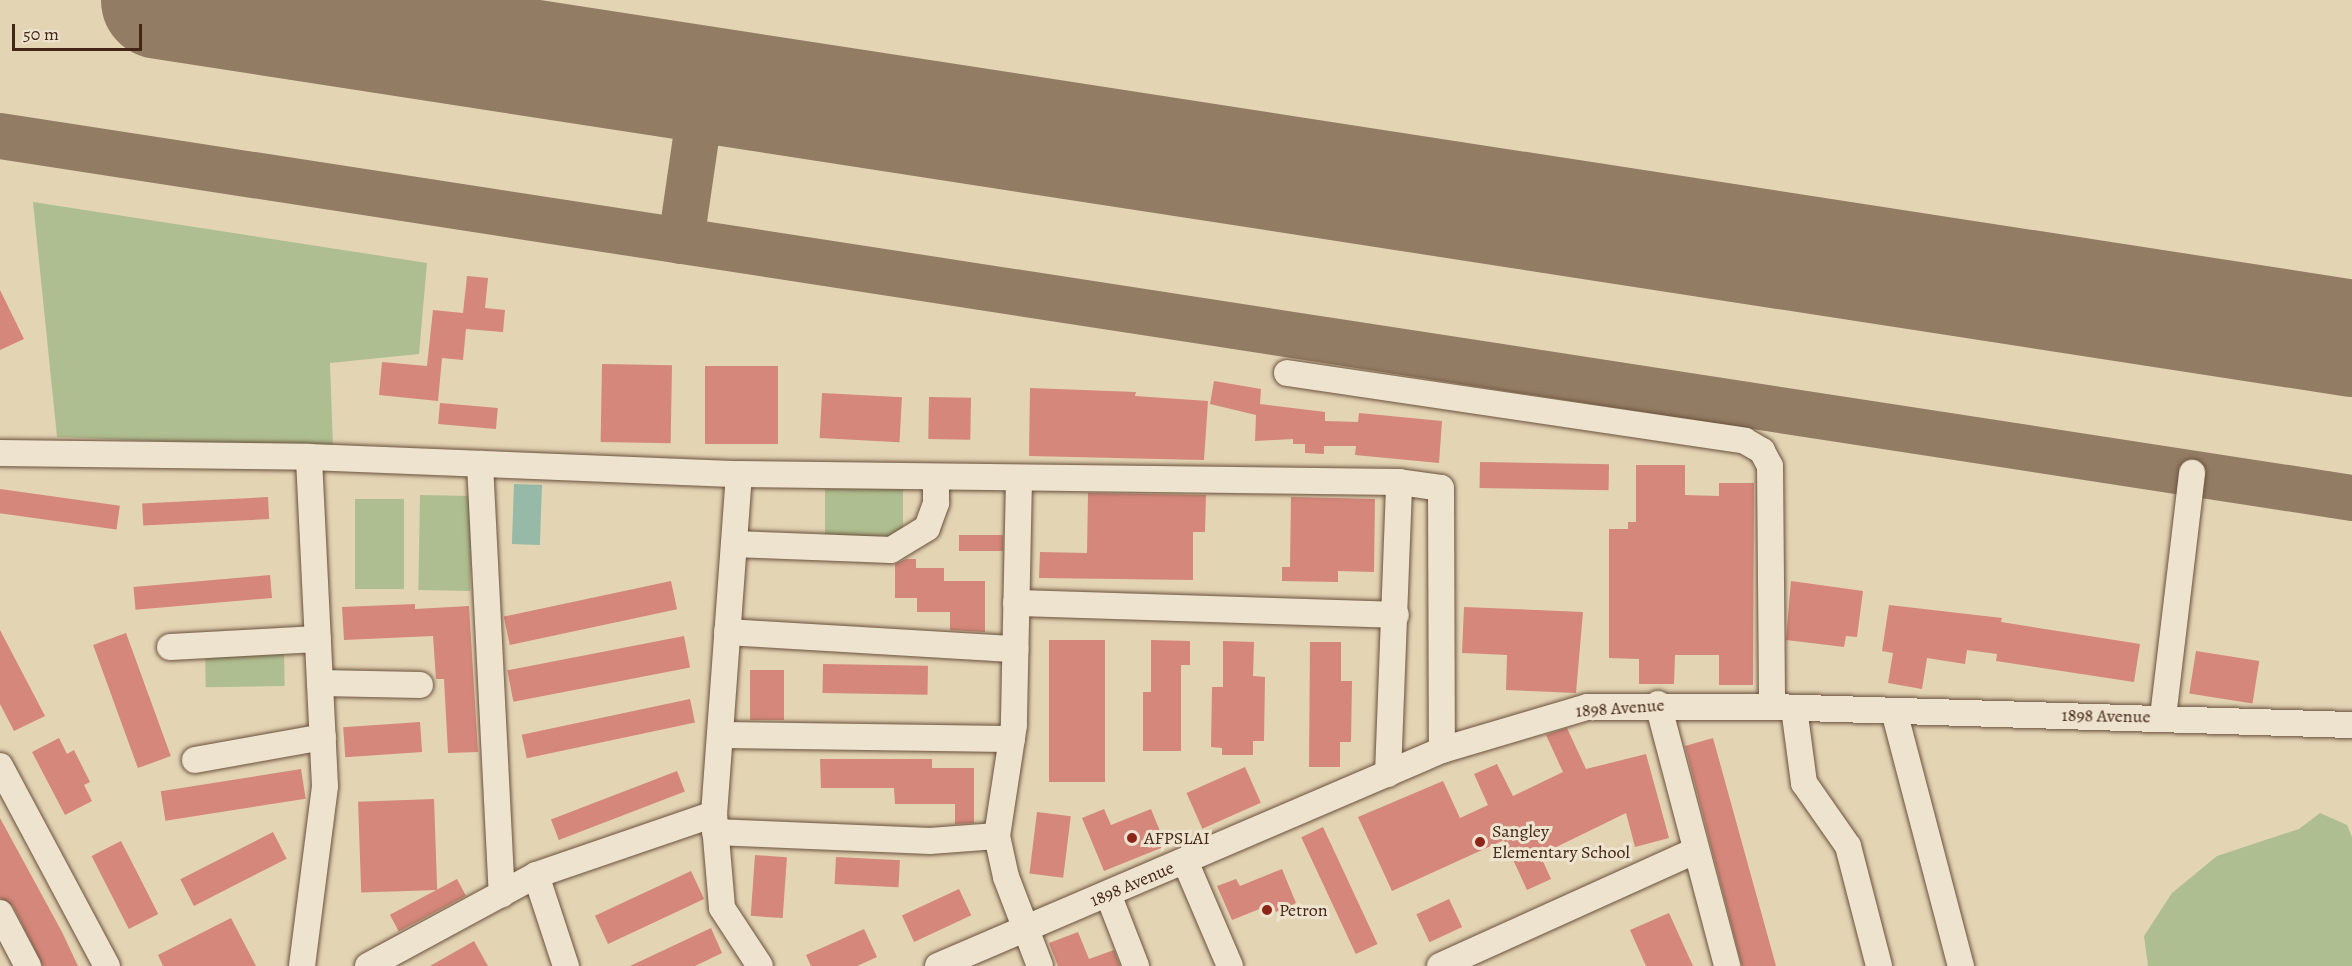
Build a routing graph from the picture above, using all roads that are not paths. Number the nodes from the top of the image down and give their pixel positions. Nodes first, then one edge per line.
1 (1287, 373) dead end
2 (0, 453) edge
3 (309, 457) junction
4 (480, 464) junction
5 (2192, 473) dead end
6 (739, 474) junction
7 (936, 477) junction
8 (1018, 479) junction
9 (1400, 482) junction
10 (734, 544) junction
11 (1016, 603) junction
12 (1395, 615) junction
13 (728, 632) junction
14 (318, 639) junction
15 (170, 647) dead end
16 (1016, 649) junction
17 (320, 683) junction
18 (420, 685) dead end
19 (1658, 704) junction
20 (1783, 707) junction
21 (1894, 711) junction
22 (2163, 717) junction
23 (2352, 724) edge
24 (720, 735) junction
25 (323, 737) junction
26 (1012, 739) junction
27 (1442, 750) junction
28 (195, 760) dead end
29 (0, 766) edge
30 (1388, 774) junction
31 (715, 823) junction
32 (997, 836) junction
33 (1695, 851) junction
34 (1185, 861) junction
35 (536, 875) junction
36 (501, 894) junction
37 (1108, 894) junction
38 (0, 914) edge
39 (1028, 928) junction
40 (1451, 964) edge
41 (28, 966) edge
42 (107, 966) edge
43 (302, 966) edge
44 (368, 966) edge
45 (566, 966) edge
46 (760, 966) edge
47 (938, 966) edge
48 (1040, 966) edge
49 (1136, 966) edge
50 (1230, 966) edge
51 (1727, 966) edge
52 (1879, 966) edge
53 (1961, 966) edge

1 - 20 street
2 - 3 street
3 - 4 street
3 - 14 street
4 - 6 street
4 - 36 street
5 - 22 street
6 - 7 street
6 - 10 street
7 - 8 street
7 - 10 street
8 - 9 street
8 - 11 street
9 - 12 street
9 - 27 street
10 - 13 street
11 - 12 street
11 - 16 street
12 - 30 street
13 - 16 street
13 - 24 street
14 - 15 street
14 - 17 street
16 - 26 street
17 - 18 street
17 - 25 street
19 - 20 street, 1898 Avenue
19 - 27 street, 1898 Avenue
19 - 33 street
20 - 21 street, 1898 Avenue
20 - 52 street
21 - 22 street, 1898 Avenue
21 - 53 street
22 - 23 street, 1898 Avenue
24 - 26 street
24 - 31 street
25 - 28 street
25 - 43 street
26 - 32 street
27 - 30 street, 1898 Avenue
29 - 42 street
30 - 34 street, 1898 Avenue
31 - 32 street
31 - 35 street
31 - 46 street
32 - 39 street
33 - 40 street
33 - 51 street
34 - 37 street, 1898 Avenue
34 - 50 street
35 - 36 street
35 - 45 street
36 - 44 street
37 - 39 street, 1898 Avenue
37 - 49 street
38 - 41 street
39 - 47 street, 1898 Avenue
39 - 48 street

